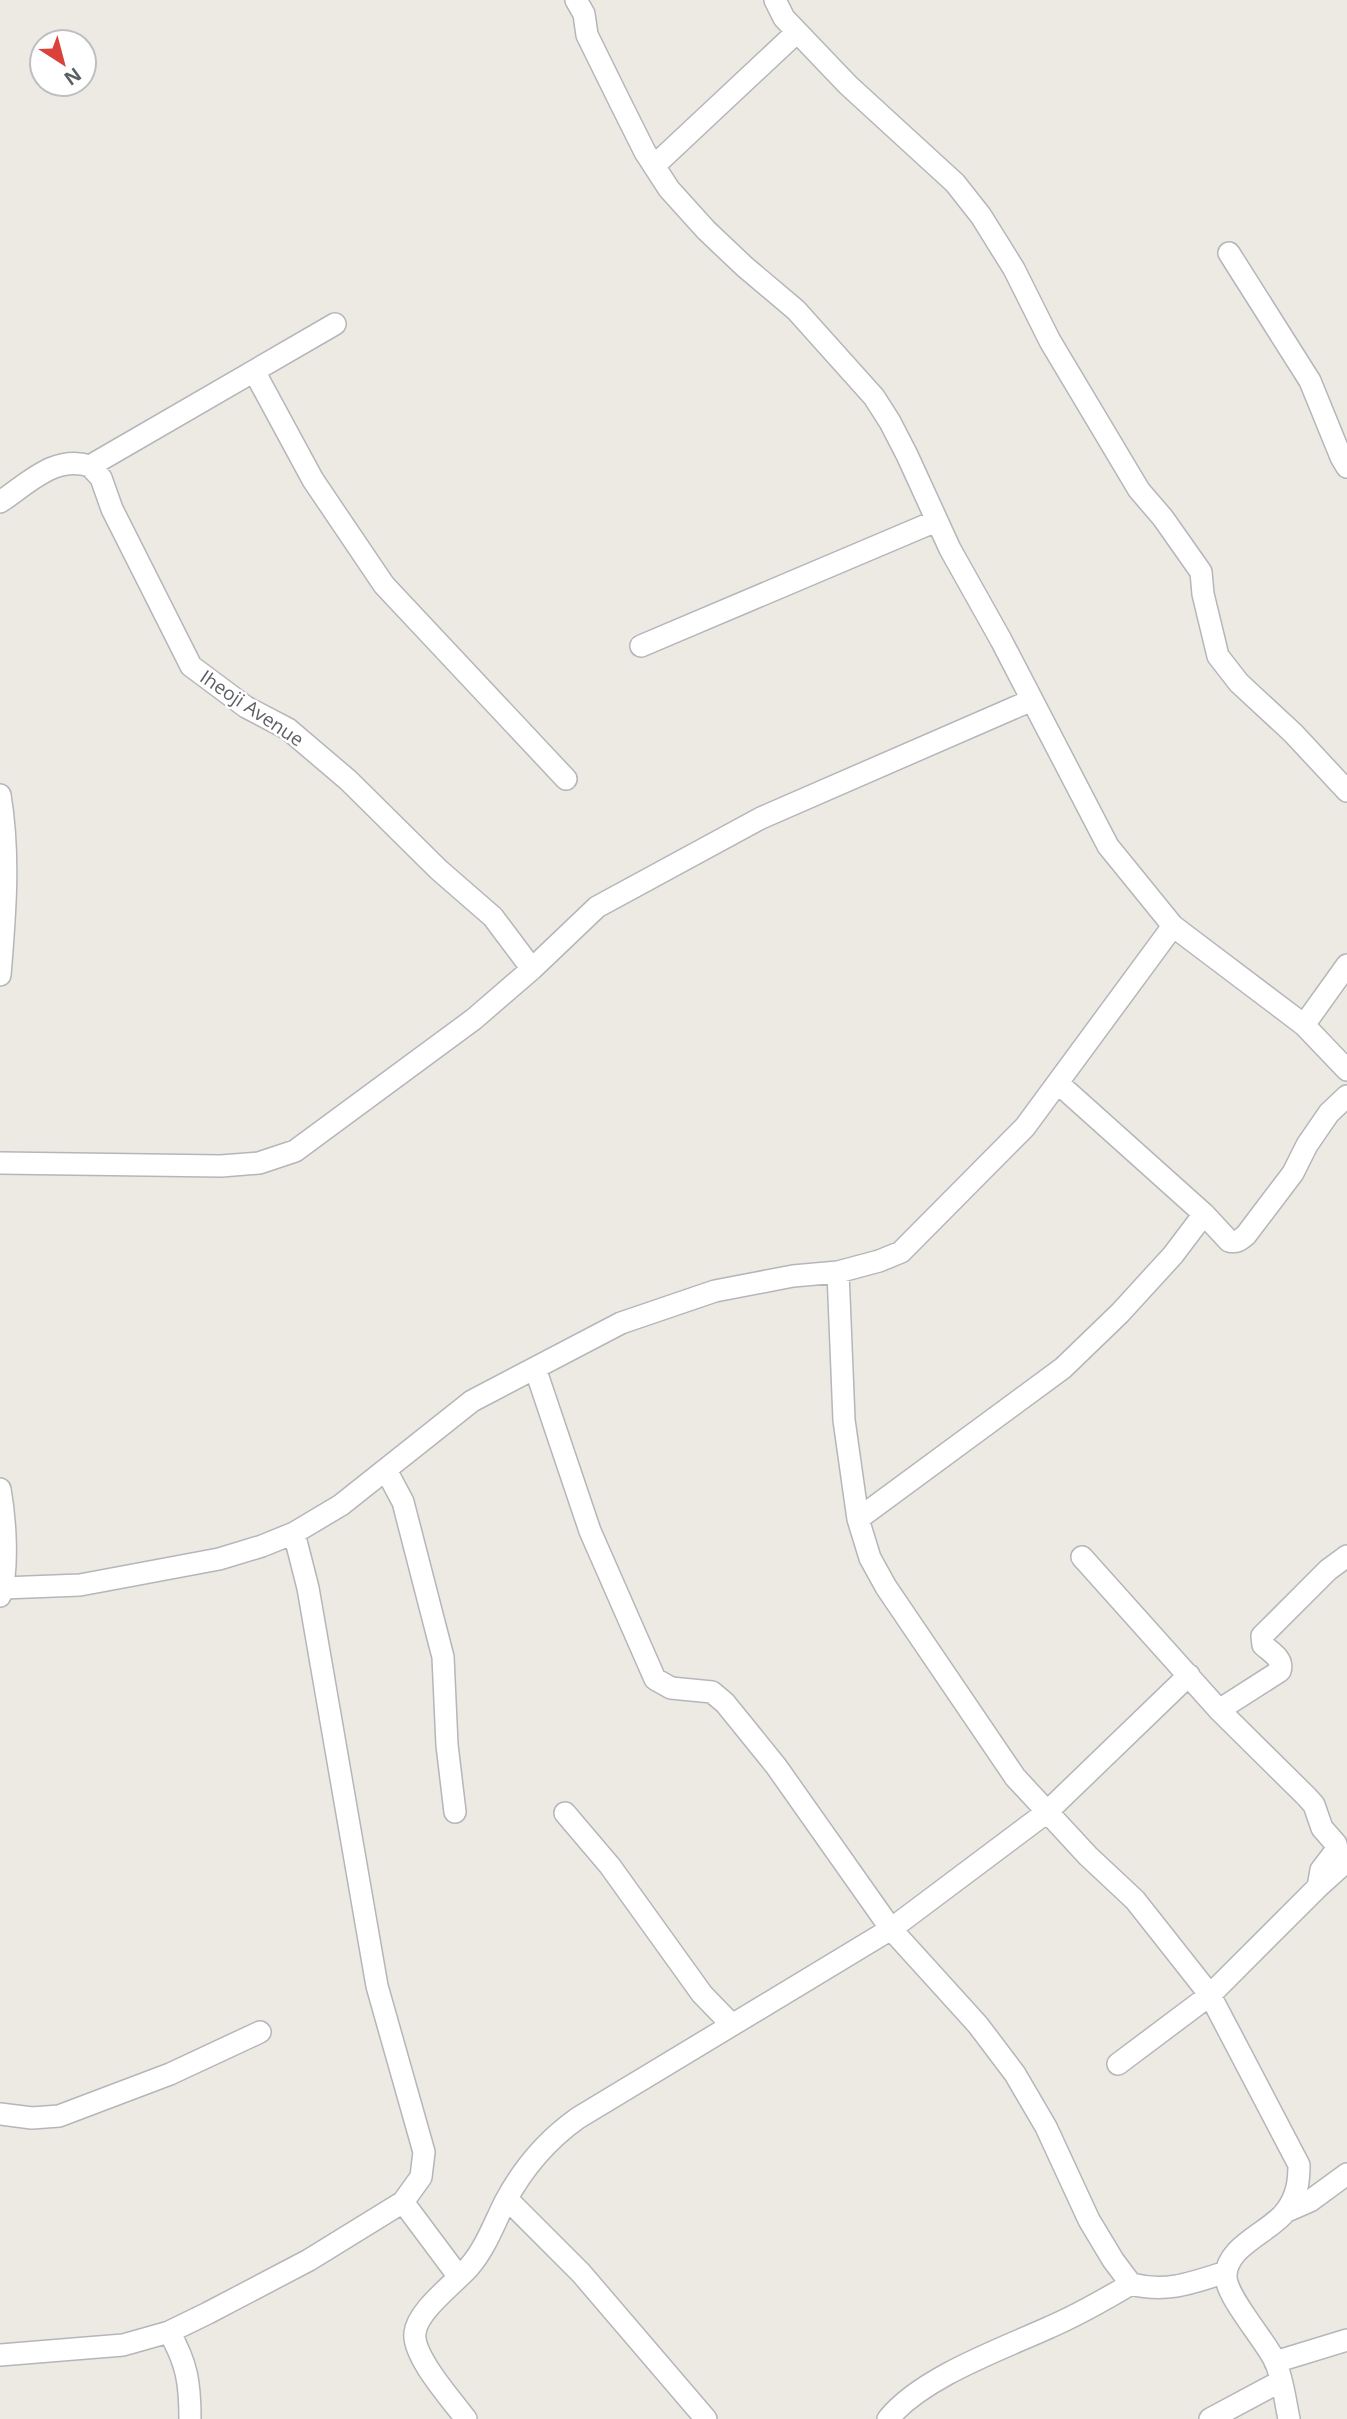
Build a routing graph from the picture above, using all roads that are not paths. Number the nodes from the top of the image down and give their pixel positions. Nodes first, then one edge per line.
1 (576, 0) edge
2 (775, 0) edge
3 (797, 32) junction
4 (654, 166) junction
5 (1229, 253) dead end
6 (335, 324) dead end
7 (254, 371) junction
8 (90, 466) junction
9 (1347, 467) edge
10 (0, 502) edge
11 (936, 521) junction
12 (642, 646) dead end
13 (1032, 700) junction
14 (566, 779) dead end
15 (1347, 791) edge
16 (0, 795) edge
17 (1173, 926) junction
18 (1347, 965) edge
19 (532, 969) junction
20 (0, 975) edge
21 (1304, 1025) junction
22 (1347, 1070) edge
23 (1059, 1084) junction
24 (1347, 1096) edge
25 (0, 1163) edge
26 (1204, 1214) junction
27 (838, 1272) junction
28 (535, 1368) junction
29 (386, 1470) junction
30 (0, 1489) edge
31 (1, 1519) edge
32 (858, 1519) junction
33 (294, 1533) junction
34 (1347, 1556) edge
35 (1082, 1557) dead end
36 (1, 1592) edge
37 (1189, 1675) junction
38 (1219, 1710) junction
39 (454, 1812) dead end
40 (565, 1812) dead end
41 (1047, 1812) junction
42 (1347, 1861) edge
43 (1318, 1886) junction
44 (891, 1929) junction
45 (1210, 1995) junction
46 (732, 2025) junction
47 (260, 2032) dead end
48 (1118, 2064) dead end
49 (0, 2114) edge
50 (1347, 2174) edge
51 (507, 2199) junction
52 (404, 2202) junction
53 (1285, 2212) junction
54 (1226, 2272) junction
55 (459, 2277) junction
56 (1131, 2284) junction
57 (169, 2332) junction
58 (1347, 2340) edge
59 (0, 2355) edge
60 (1278, 2371) junction
61 (190, 2419) edge
62 (466, 2419) edge
63 (706, 2419) edge
64 (888, 2419) edge
65 (1210, 2419) edge
66 (1289, 2419) edge

1 - 4 street
2 - 3 street
3 - 4 street
3 - 15 street
4 - 11 street
5 - 9 street
6 - 7 street
7 - 8 street
7 - 14 street
8 - 10 street
8 - 19 street, Iheoji Avenue
11 - 12 street
11 - 13 street
13 - 17 street
13 - 19 street
16 - 20 street
17 - 21 street
17 - 23 street
18 - 21 street
19 - 25 street
21 - 22 street
23 - 26 street
23 - 27 street
24 - 26 street
26 - 32 street
27 - 28 street
27 - 32 street
28 - 29 street
28 - 44 street
29 - 33 street
29 - 39 street
30 - 31 street
31 - 36 street
32 - 41 street
33 - 36 street
33 - 52 street
34 - 38 street
35 - 37 street
37 - 38 street
37 - 41 street
38 - 43 street
40 - 46 street
41 - 44 street
41 - 45 street
42 - 43 street
43 - 45 street
44 - 46 street
44 - 56 street
45 - 48 street
45 - 53 street
46 - 51 street
47 - 49 street
50 - 53 street
51 - 55 street
51 - 63 street
52 - 55 street
52 - 57 street
53 - 54 street
54 - 56 street
54 - 60 street
55 - 62 street
56 - 64 street
57 - 59 street
57 - 61 street
58 - 60 street
60 - 65 street
60 - 66 street

